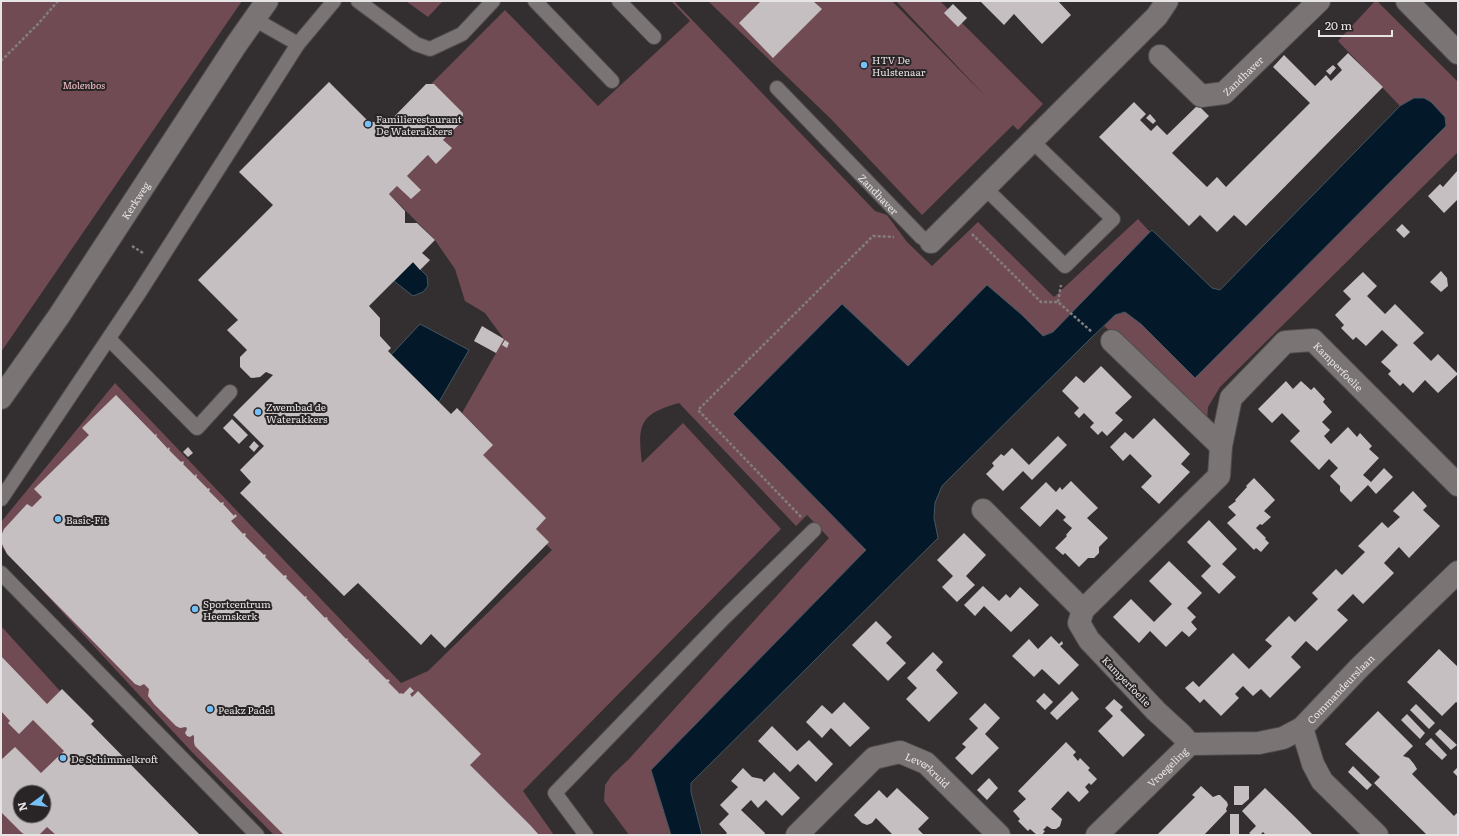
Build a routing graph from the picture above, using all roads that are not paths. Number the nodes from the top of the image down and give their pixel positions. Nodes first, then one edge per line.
1 (267, 1) edge
2 (334, 1) edge
3 (358, 1) edge
4 (493, 1) edge
5 (535, 1) edge
6 (619, 1) edge
7 (1168, 1) edge
8 (1319, 1) edge
9 (1407, 1) edge
10 (254, 19) junction
11 (654, 37) dead end
12 (298, 44) junction
13 (1458, 53) edge
14 (1160, 56) dead end
15 (612, 81) dead end
16 (778, 88) dead end
17 (1032, 141) junction
18 (985, 188) junction
19 (926, 239) joint
20 (109, 339) junction
21 (1104, 339) road end
22 (230, 392) dead end
23 (1, 398) edge
24 (1221, 446) junction
25 (1458, 486) edge
26 (1, 499) edge
27 (983, 510) dead end
28 (814, 530) road end
29 (1, 573) edge
30 (1454, 586) edge
31 (1083, 610) junction
32 (1302, 728) junction
33 (1190, 744) junction
34 (257, 835) edge
35 (586, 835) edge
36 (797, 835) edge
37 (999, 835) edge
38 (1096, 835) edge
39 (1377, 835) edge

1 - 10 street, Kerkweg
2 - 12 lane
3 - 4 lane
5 - 15 lane
6 - 11 lane
7 - 17 street
8 - 14 street, Zandhaver
9 - 13 street
10 - 12 lane
10 - 23 street, Kerkweg
12 - 20 lane
16 - 19 lane, Zandhaver
17 - 18 street
17 - 18 lane
18 - 19 street
20 - 22 lane
20 - 26 lane
21 - 24 street
24 - 25 street, Kamperfoelie
24 - 31 street, Kamperfoelie
27 - 31 street
28 - 35 lane
29 - 34 lane
30 - 32 street, Commandeurslaan
31 - 33 street, Kamperfoelie
32 - 33 street, Vroegeling
32 - 39 street, Commandeurslaan
33 - 38 street, Vroegeling
36 - 37 street, Leverkruid

